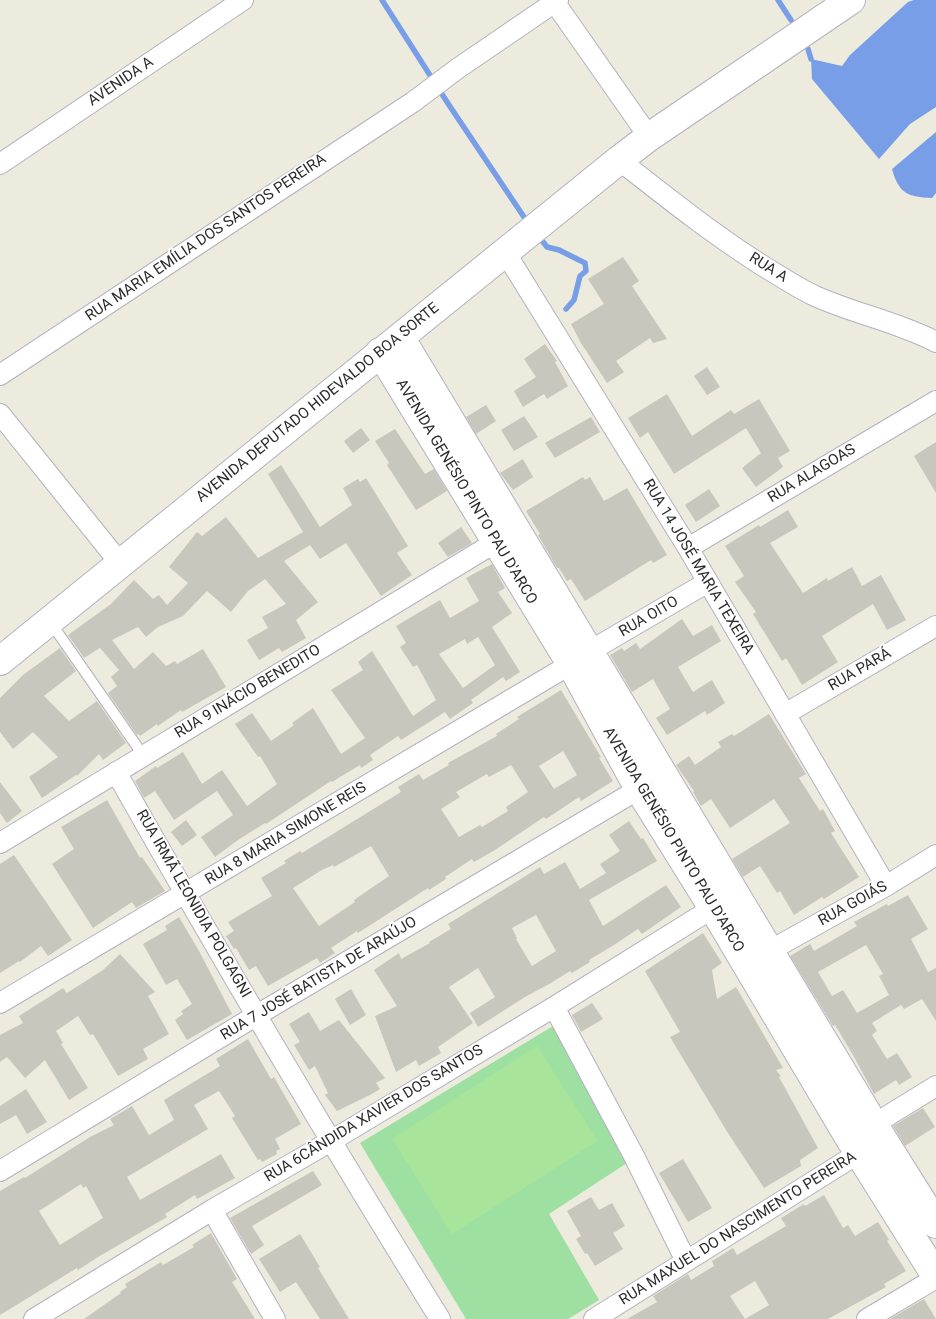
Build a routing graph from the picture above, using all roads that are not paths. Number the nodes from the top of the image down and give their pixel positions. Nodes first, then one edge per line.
1 (242, 0) edge
2 (851, 0) edge
3 (555, 1) edge
4 (635, 148) junction
5 (0, 164) edge
6 (506, 252) junction
7 (936, 342) edge
8 (390, 344) junction
9 (0, 375) edge
10 (936, 400) edge
11 (0, 414) edge
12 (496, 542) junction
13 (688, 548) junction
14 (120, 563) junction
15 (708, 582) junction
16 (50, 620) junction
17 (936, 626) edge
18 (580, 657) junction
19 (0, 660) edge
20 (785, 714) junction
21 (143, 755) junction
22 (116, 772) junction
23 (639, 789) junction
24 (0, 843) edge
25 (690, 844) junction
26 (936, 855) edge
27 (886, 886) junction
28 (185, 894) junction
29 (713, 908) junction
30 (769, 951) junction
31 (0, 1003) edge
32 (554, 1007) junction
33 (257, 1015) junction
34 (936, 1086) edge
35 (878, 1132) junction
36 (331, 1142) junction
37 (854, 1146) junction
38 (0, 1171) edge
39 (212, 1210) junction
40 (936, 1224) edge
41 (686, 1261) junction
42 (936, 1277) edge
43 (34, 1319) edge
44 (275, 1319) edge
45 (440, 1319) edge
46 (594, 1319) edge
47 (867, 1319) edge

1 - 5 street, AVENIDA A
2 - 4 street, AVENIDA DEPUTADO HIDEVALDO BOA SORTE
3 - 4 street, RUA A
3 - 9 street, RUA MARIA EMÍLIA DOS SANTOS PEREIRA
4 - 6 street, AVENIDA DEPUTADO HIDEVALDO BOA SORTE
4 - 7 street, RUA A
6 - 8 street, AVENIDA DEPUTADO HIDEVALDO BOA SORTE
6 - 13 street, RUA 14 JOSÉ MARIA TEXEIRA
8 - 12 street, AVENIDA GENÉSIO PINTO PAU D'ARCO
8 - 14 street, AVENIDA DEPUTADO HIDEVALDO BOA SORTE
8 - 18 street, AVENIDA GENÉSIO PINTO PAU D'ARCO
10 - 13 street, RUA ALAGOAS
11 - 14 street
12 - 18 street, AVENIDA GENÉSIO PINTO PAU D'ARCO
12 - 21 street, RUA 9 INÁCIO BENEDITO
13 - 15 street, RUA 14 JOSÉ MARIA TEXEIRA
14 - 16 street, AVENIDA DEPUTADO HIDEVALDO BOA SORTE
15 - 18 street, RUA OITO
15 - 20 street, RUA 14 JOSÉ MARIA TEXEIRA
16 - 19 street, AVENIDA DEPUTADO HIDEVALDO BOA SORTE
16 - 21 lane
17 - 20 street, RUA PARÁ
18 - 23 street, AVENIDA GENÉSIO PINTO PAU D'ARCO
18 - 25 street, AVENIDA GENÉSIO PINTO PAU D'ARCO
18 - 28 street, RUA 8 MARIA SIMONE REIS
20 - 27 street, RUA 14 JOSÉ MARIA TEXEIRA
21 - 22 street, RUA 9 INÁCIO BENEDITO
22 - 24 street, RUA 9 INÁCIO BENEDITO
22 - 28 street, RUA IRMÃ LEONIDIA POLGAGNI
23 - 25 street, AVENIDA GENÉSIO PINTO PAU D'ARCO
23 - 33 street, RUA 7 JOSÉ BATISTA DE ARAÚJO
25 - 29 street, AVENIDA GENÉSIO PINTO PAU D'ARCO
25 - 30 street, AVENIDA GENÉSIO PINTO PAU D'ARCO
26 - 27 street, RUA GOIÁS
27 - 30 street, RUA GOIÁS
28 - 31 street, RUA 8 MARIA SIMONE REIS
28 - 33 street, RUA IRMÃ LEONIDIA POLGAGNI
29 - 32 street, RUA 6CÂNDIDA XAVIER DOS SANTOS
29 - 37 street, AVENIDA GENÉSIO PINTO PAU D'ARCO
30 - 35 street, AVENIDA GENÉSIO PINTO PAU D'ARCO
32 - 36 street, RUA 6CÂNDIDA XAVIER DOS SANTOS
32 - 41 street
33 - 36 street, RUA IRMÃ LEONIDIA POLGAGNI
33 - 38 street, RUA 7 JOSÉ BATISTA DE ARAÚJO
34 - 35 street, RUA MAXUEL DO NASCIMENTO PEREIRA
35 - 37 street, RUA MAXUEL DO NASCIMENTO PEREIRA
35 - 40 street, AVENIDA GENÉSIO PINTO PAU D'ARCO
36 - 39 street, RUA 6CÂNDIDA XAVIER DOS SANTOS
36 - 45 street, RUA IRMÃ LEONIDIA POLGAGNI
37 - 41 street, RUA MAXUEL DO NASCIMENTO PEREIRA
37 - 42 street, AVENIDA GENÉSIO PINTO PAU D'ARCO
39 - 43 street, RUA 6CÂNDIDA XAVIER DOS SANTOS
39 - 44 street
41 - 46 street, RUA MAXUEL DO NASCIMENTO PEREIRA
42 - 47 street

